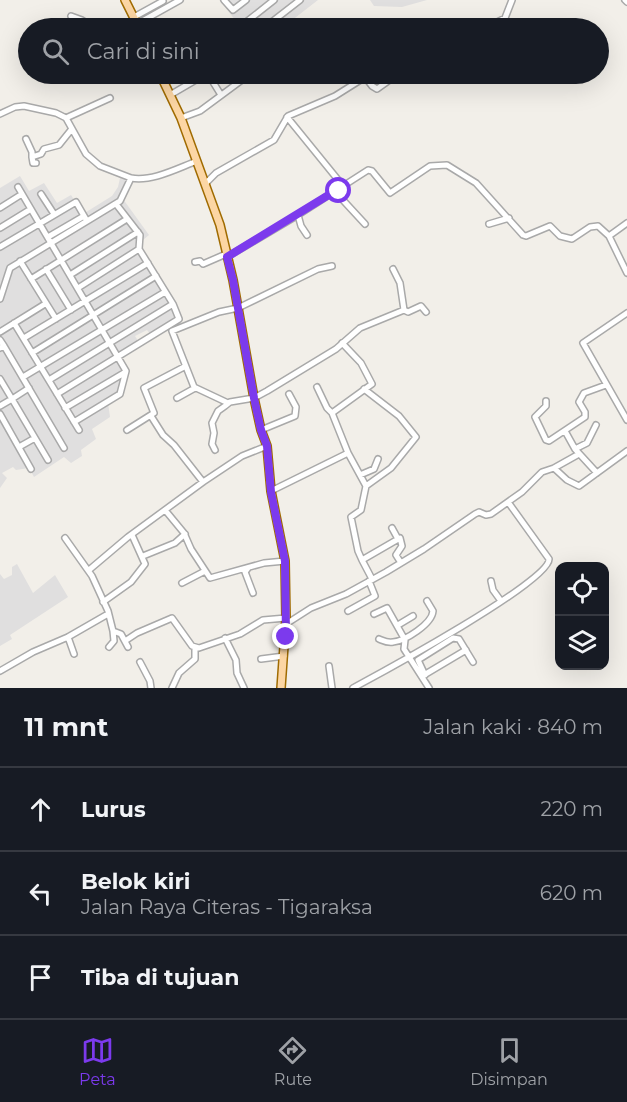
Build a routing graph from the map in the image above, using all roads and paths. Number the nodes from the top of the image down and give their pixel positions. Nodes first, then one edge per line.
1 (125, 0) edge
2 (180, 0) edge
3 (224, 0) edge
4 (246, 0) edge
5 (274, 0) edge
6 (300, 0) edge
7 (512, 0) edge
8 (163, 1) edge
9 (71, 16) dead end
10 (76, 18) edge
11 (134, 18) edge
12 (143, 18) edge
13 (146, 18) edge
14 (252, 18) edge
15 (277, 18) edge
16 (504, 18) edge
17 (165, 84) edge
18 (189, 84) edge
19 (214, 84) edge
20 (236, 84) edge
21 (353, 84) edge
22 (170, 95) junction
23 (221, 95) junction
24 (110, 98) dead end
25 (0, 114) edge
26 (287, 117) junction
27 (66, 118) junction
28 (181, 118) junction
29 (71, 130) junction
30 (26, 139) dead end
31 (32, 157) junction
32 (197, 161) junction
33 (36, 163) dead end
34 (131, 178) junction
35 (205, 184) junction
36 (18, 187) dead end
37 (340, 188) junction
38 (22, 194) junction
39 (41, 194) dead end
40 (116, 204) junction
41 (0, 208) edge
42 (31, 209) junction
43 (54, 214) junction
44 (298, 215) junction
45 (86, 218) junction
46 (509, 218) junction
47 (127, 219) junction
48 (39, 223) junction
49 (365, 224) dead end
50 (489, 224) dead end
51 (627, 224) edge
52 (0, 228) edge
53 (138, 232) junction
54 (307, 235) dead end
55 (609, 236) junction
56 (49, 239) junction
57 (0, 247) edge
58 (139, 249) junction
59 (226, 256) junction
60 (61, 259) junction
61 (20, 261) junction
62 (195, 262) dead end
63 (148, 263) junction
64 (332, 266) dead end
65 (46, 269) junction
66 (393, 269) dead end
67 (627, 273) edge
68 (70, 275) junction
69 (156, 276) junction
70 (30, 279) junction
71 (78, 288) junction
72 (165, 292) junction
73 (0, 299) edge
74 (86, 302) junction
75 (45, 304) junction
76 (173, 304) junction
77 (238, 308) junction
78 (71, 310) junction
79 (404, 310) junction
80 (426, 312) dead end
81 (627, 313) edge
82 (94, 315) junction
83 (56, 319) junction
84 (14, 323) junction
85 (102, 329) junction
86 (0, 332) edge
87 (24, 339) junction
88 (0, 340) edge
89 (111, 343) junction
90 (342, 343) junction
91 (2, 347) edge
92 (32, 352) junction
93 (119, 357) junction
94 (40, 366) junction
95 (184, 367) junction
96 (126, 373) junction
97 (22, 377) junction
98 (49, 380) junction
99 (1, 382) edge
100 (606, 384) junction
101 (316, 387) dead end
102 (29, 388) junction
103 (195, 388) junction
104 (364, 389) junction
105 (57, 394) junction
106 (289, 394) dead end
107 (177, 398) dead end
108 (254, 398) junction
109 (12, 399) junction
110 (546, 400) dead end
111 (228, 404) junction
112 (0, 406) edge
113 (65, 408) junction
114 (332, 413) junction
115 (0, 414) edge
116 (151, 416) junction
117 (627, 420) edge
118 (74, 422) junction
119 (596, 425) dead end
120 (79, 430) dead end
121 (127, 430) dead end
122 (261, 430) junction
123 (565, 431) junction
124 (35, 438) junction
125 (267, 446) junction
126 (19, 447) junction
127 (64, 448) dead end
128 (215, 450) dead end
129 (577, 452) junction
130 (627, 452) edge
131 (348, 453) junction
132 (378, 459) dead end
133 (48, 460) dead end
134 (554, 468) junction
135 (32, 469) dead end
136 (597, 473) junction
137 (360, 475) junction
138 (202, 482) junction
139 (366, 486) junction
140 (271, 492) junction
141 (508, 502) junction
142 (165, 510) junction
143 (392, 528) dead end
144 (185, 534) junction
145 (132, 535) junction
146 (64, 538) dead end
147 (398, 539) junction
148 (143, 556) junction
149 (362, 560) junction
150 (285, 561) junction
151 (401, 563) junction
152 (248, 568) junction
153 (89, 570) junction
154 (205, 571) junction
155 (370, 580) junction
156 (491, 581) dead end
157 (182, 583) dead end
158 (253, 592) dead end
159 (427, 601) dead end
160 (501, 601) junction
161 (103, 602) junction
162 (348, 611) dead end
163 (108, 614) junction
164 (374, 614) dead end
165 (414, 616) dead end
166 (286, 621) junction
167 (398, 625) junction
168 (112, 631) junction
169 (68, 637) junction
170 (225, 638) junction
171 (379, 639) dead end
172 (405, 640) junction
173 (109, 647) dead end
174 (195, 648) junction
175 (466, 650) junction
176 (74, 654) dead end
177 (284, 656) junction
178 (409, 657) junction
179 (261, 659) dead end
180 (140, 662) dead end
181 (473, 662) dead end
182 (329, 666) dead end
183 (0, 672) edge
184 (424, 676) junction
185 (153, 688) edge
186 (172, 688) edge
187 (244, 688) edge
188 (281, 688) edge
189 (332, 688) edge
190 (355, 688) edge
191 (429, 688) edge

1 - 11 main road
2 - 13 street
3 - 4 street
5 - 14 street
6 - 15 street
7 - 16 street
8 - 12 street
9 - 10 street
17 - 22 main road
18 - 22 street
19 - 23 street
20 - 23 street
21 - 26 street
22 - 28 main road
23 - 28 street
24 - 27 street
25 - 27 street
26 - 35 street
26 - 37 street
27 - 29 street
28 - 32 main road
29 - 31 street
29 - 34 street
30 - 31 street
31 - 33 street
32 - 34 street
32 - 35 main road
34 - 40 street
35 - 59 main road
36 - 38 street
37 - 44 street
37 - 46 street
37 - 49 street
38 - 41 street
38 - 42 street
39 - 43 street
40 - 45 street
40 - 47 street
42 - 48 street
42 - 52 street
43 - 45 street
43 - 48 street
44 - 54 street
44 - 59 street
45 - 56 street
46 - 50 street
46 - 55 street
47 - 53 street
47 - 60 street
48 - 56 street
48 - 57 street
51 - 55 street
53 - 58 street
53 - 68 street
55 - 67 street
56 - 60 street
56 - 61 street
58 - 63 street
58 - 71 street
59 - 62 street
59 - 77 main road
60 - 65 street
60 - 68 street
61 - 70 street
61 - 73 street
63 - 69 street
63 - 74 street
64 - 77 street
65 - 70 street
65 - 78 street
66 - 79 street
68 - 71 street
69 - 72 street
69 - 82 street
70 - 75 street
71 - 74 street
72 - 76 street
72 - 85 street
74 - 78 street
74 - 82 street
75 - 83 street
75 - 84 street
76 - 89 street
76 - 93 street
77 - 95 street
77 - 108 main road
78 - 83 street
79 - 80 street
79 - 90 street
81 - 100 street
82 - 85 street
82 - 92 street
83 - 87 street
84 - 86 street
84 - 87 street
85 - 89 street
85 - 94 street
87 - 92 street
88 - 91 street
89 - 93 street
89 - 98 street
90 - 104 street
90 - 108 street
91 - 97 street
92 - 94 street
93 - 96 street
93 - 105 street
94 - 97 street
94 - 98 street
95 - 103 street
95 - 116 street
96 - 113 street
96 - 118 street
97 - 102 street
98 - 105 street
99 - 109 street
100 - 117 street
100 - 123 street
101 - 114 street
102 - 109 street
102 - 127 street
103 - 107 street
103 - 111 street
104 - 114 street
104 - 139 street
105 - 113 street
106 - 122 street
108 - 111 street
108 - 122 main road
109 - 112 street
109 - 124 street
110 - 123 street
111 - 128 street
113 - 118 street
114 - 131 street
115 - 126 street
116 - 121 street
116 - 138 street
118 - 120 street
119 - 129 street
122 - 125 main road
123 - 129 street
124 - 126 street
124 - 133 street
125 - 138 street
125 - 140 main road
126 - 135 street
129 - 134 street
129 - 136 street
130 - 136 street
131 - 137 street
131 - 140 street
132 - 137 street
134 - 136 street
134 - 141 street
137 - 139 street
138 - 142 street
139 - 149 street
140 - 150 main road
141 - 151 street
141 - 160 street
142 - 144 street
142 - 145 street
143 - 147 street
144 - 148 street
144 - 154 street
145 - 148 street
145 - 153 street
146 - 153 street
147 - 149 street
147 - 151 street
148 - 161 street
149 - 155 street
150 - 152 street
150 - 166 main road
151 - 155 street
152 - 154 street
152 - 158 street
153 - 161 street
154 - 157 street
155 - 162 street
155 - 166 street
156 - 160 street
159 - 172 street
160 - 178 street
161 - 163 street
163 - 168 street
163 - 169 street
164 - 167 street
165 - 167 street
166 - 170 street
166 - 177 main road
167 - 172 street
168 - 173 street
168 - 174 street
169 - 176 street
169 - 183 street
170 - 174 street
170 - 187 street
171 - 172 street
172 - 178 street
174 - 186 street
175 - 181 street
175 - 184 street
175 - 184 street
177 - 179 street
177 - 188 main road
178 - 184 street
178 - 190 street
180 - 185 street
182 - 189 street
184 - 191 street

